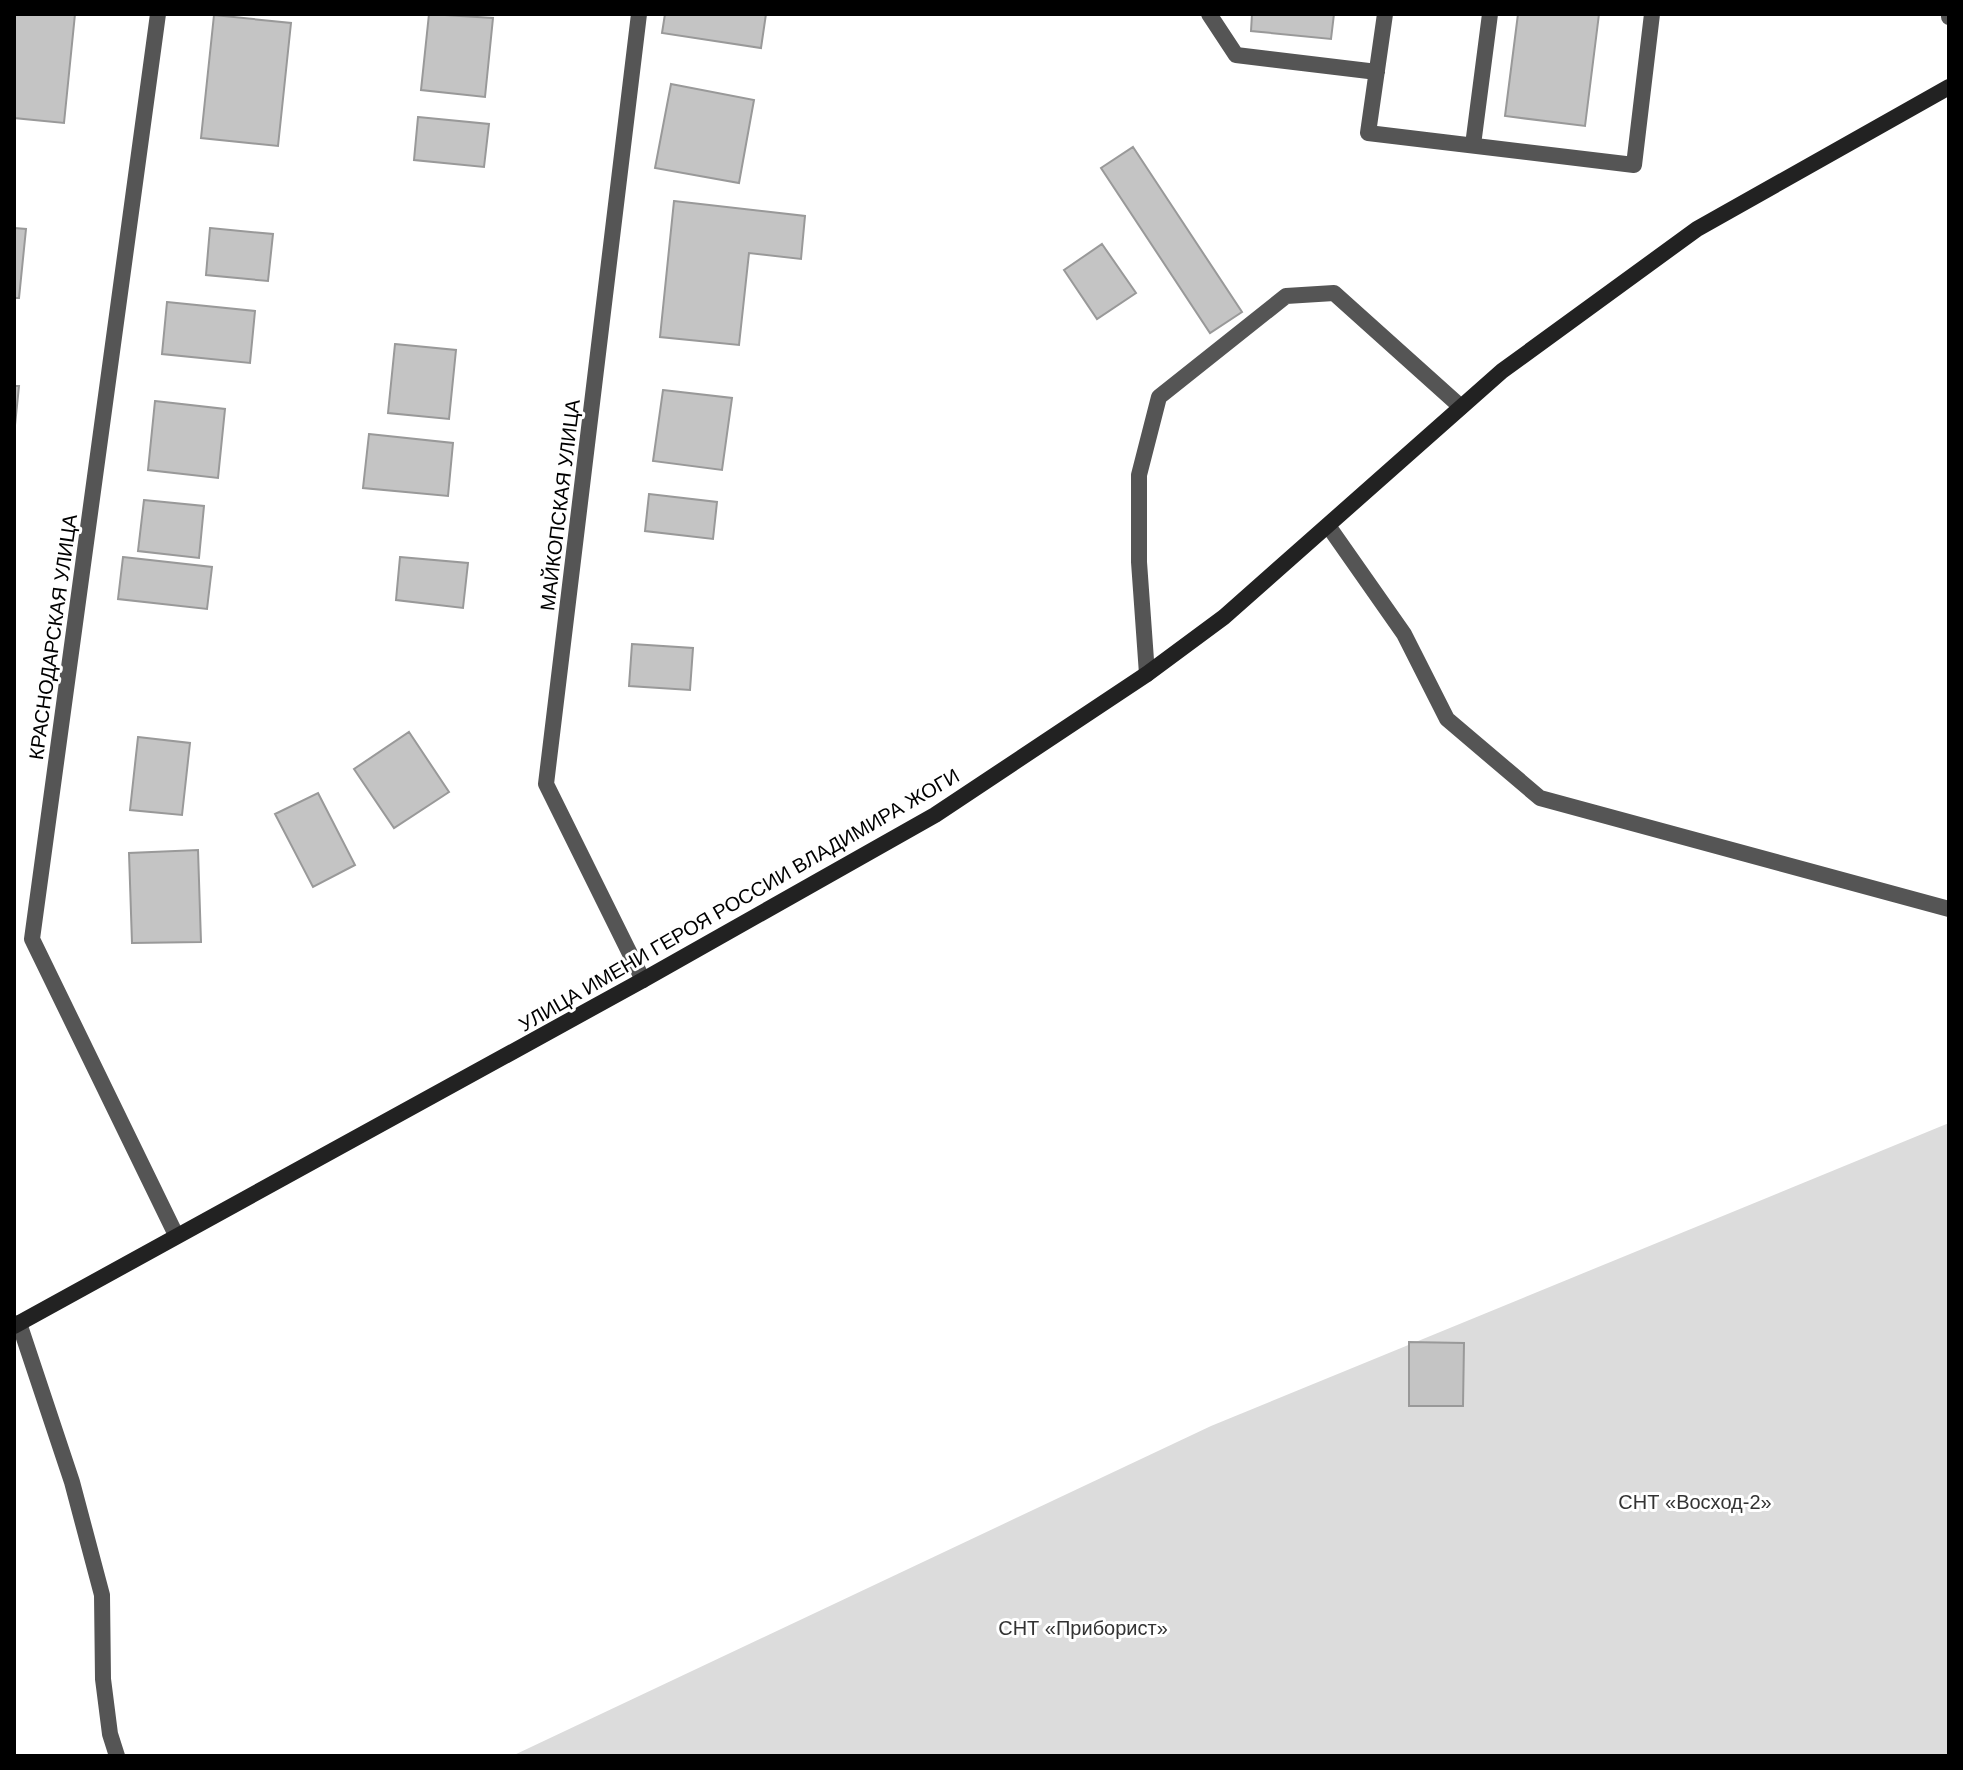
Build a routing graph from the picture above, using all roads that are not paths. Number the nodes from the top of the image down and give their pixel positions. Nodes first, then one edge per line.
1 (158, 14) edge
2 (639, 14) edge
3 (1209, 14) edge
4 (1385, 14) edge
5 (1490, 14) edge
6 (1652, 14) edge
7 (1377, 72) junction
8 (1949, 87) edge
9 (1473, 145) junction
10 (1461, 407) junction
11 (1329, 527) junction
12 (1147, 674) junction
13 (1949, 909) edge
14 (643, 980) junction
15 (176, 1235) junction
16 (17, 1325) edge
17 (117, 1756) edge

1 - 15 street, КРАСНОДАРСКАЯ УЛИЦА
2 - 14 street, МАЙКОПСКАЯ УЛИЦА
3 - 7 street
4 - 7 street
5 - 9 street
6 - 9 street
7 - 9 street
8 - 10 main road, УЛИЦА ИМЕНИ ГЕРОЯ РОССИИ ВЛАДИМИРА ЖОГИ
10 - 11 main road, УЛИЦА ИМЕНИ ГЕРОЯ РОССИИ ВЛАДИМИРА ЖОГИ
10 - 12 street
11 - 12 main road, УЛИЦА ИМЕНИ ГЕРОЯ РОССИИ ВЛАДИМИРА ЖОГИ
11 - 13 street
12 - 14 main road, УЛИЦА ИМЕНИ ГЕРОЯ РОССИИ ВЛАДИМИРА ЖОГИ
14 - 15 main road, УЛИЦА ИМЕНИ ГЕРОЯ РОССИИ ВЛАДИМИРА ЖОГИ
15 - 16 main road, УЛИЦА ИМЕНИ ГЕРОЯ РОССИИ ВЛАДИМИРА ЖОГИ
16 - 17 street

